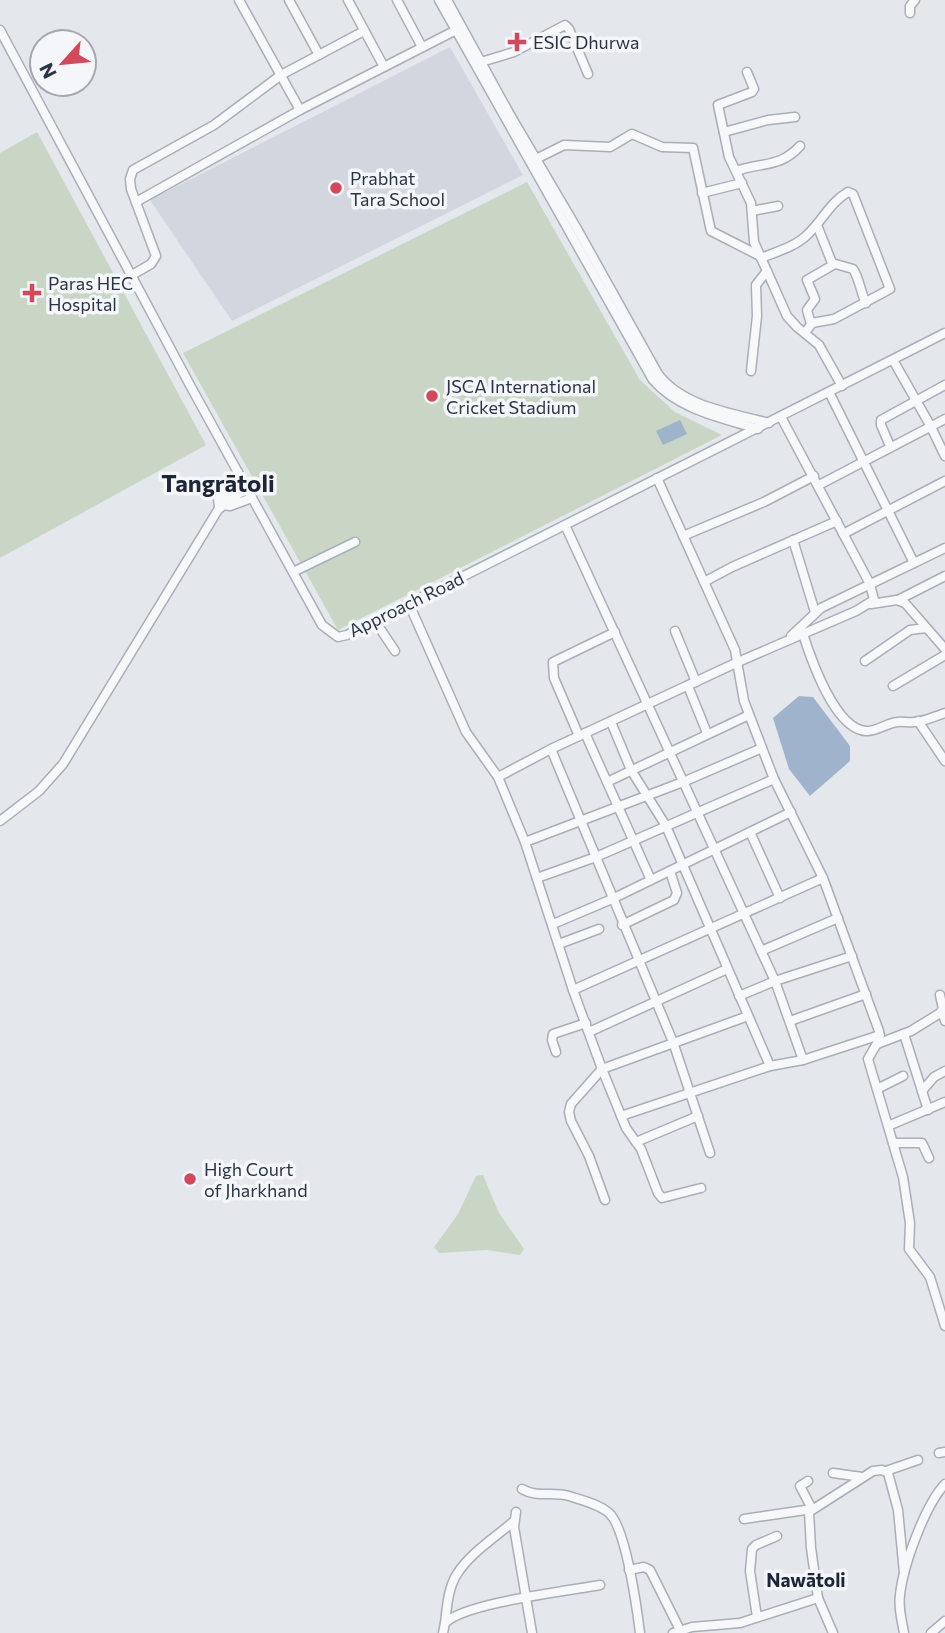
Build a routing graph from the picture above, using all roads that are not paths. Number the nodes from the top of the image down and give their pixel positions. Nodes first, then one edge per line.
1 (239, 0) edge
2 (289, 0) edge
3 (348, 0) edge
4 (397, 0) edge
5 (439, 0) edge
6 (447, 0) edge
7 (915, 0) edge
8 (910, 13) dead end
9 (458, 29) junction
10 (0, 30) edge
11 (364, 31) junction
12 (422, 47) junction
13 (319, 55) junction
14 (481, 62) junction
15 (384, 67) junction
16 (747, 72) dead end
17 (589, 74) dead end
18 (281, 75) junction
19 (300, 110) junction
20 (795, 117) dead end
21 (724, 132) junction
22 (800, 146) dead end
23 (536, 159) junction
24 (736, 171) junction
25 (742, 183) junction
26 (702, 193) junction
27 (136, 202) junction
28 (778, 206) dead end
29 (751, 211) junction
30 (817, 225) junction
31 (761, 257) junction
32 (833, 265) junction
33 (767, 271) junction
34 (132, 275) junction
35 (866, 303) junction
36 (811, 324) junction
37 (945, 333) edge
38 (805, 334) junction
39 (893, 360) junction
40 (751, 371) dead end
41 (945, 385) edge
42 (842, 386) junction
43 (829, 392) junction
44 (917, 402) junction
45 (781, 417) junction
46 (945, 419) edge
47 (770, 423) junction
48 (930, 425) junction
49 (758, 429) junction
50 (890, 446) junction
51 (945, 456) edge
52 (863, 462) junction
53 (237, 469) junction
54 (657, 478) junction
55 (816, 481) junction
56 (945, 481) edge
57 (247, 488) junction
58 (252, 498) junction
59 (220, 508) junction
60 (887, 512) junction
61 (837, 521) junction
62 (565, 525) junction
63 (843, 534) junction
64 (684, 536) junction
65 (793, 540) junction
66 (355, 542) dead end
67 (945, 548) edge
68 (914, 563) junction
69 (293, 572) junction
70 (945, 576) edge
71 (704, 582) junction
72 (870, 584) junction
73 (897, 600) junction
74 (409, 604) junction
75 (871, 604) junction
76 (815, 612) junction
77 (376, 621) junction
78 (926, 628) junction
79 (675, 631) dead end
80 (615, 632) junction
81 (803, 634) junction
82 (787, 641) junction
83 (945, 649) edge
84 (395, 651) dead end
85 (945, 655) edge
86 (865, 661) dead end
87 (738, 662) junction
88 (692, 684) junction
89 (893, 686) dead end
90 (648, 705) junction
91 (945, 713) edge
92 (749, 715) junction
93 (611, 722) junction
94 (918, 722) junction
95 (707, 733) junction
96 (582, 735) junction
97 (762, 748) junction
98 (551, 749) junction
99 (669, 751) junction
100 (945, 761) edge
101 (631, 770) junction
102 (498, 777) junction
103 (774, 779) junction
104 (607, 782) junction
105 (683, 782) junction
106 (646, 797) junction
107 (620, 807) junction
108 (698, 811) junction
109 (791, 812) junction
110 (0, 821) edge
111 (582, 821) junction
112 (666, 826) junction
113 (750, 832) junction
114 (634, 840) junction
115 (525, 842) junction
116 (716, 849) junction
117 (596, 857) junction
118 (682, 865) junction
119 (670, 871) junction
120 (537, 878) junction
121 (823, 878) junction
122 (651, 880) junction
123 (780, 898) junction
124 (612, 899) junction
125 (745, 914) junction
126 (838, 918) junction
127 (553, 924) junction
128 (622, 925) junction
129 (599, 929) dead end
130 (710, 930) junction
131 (559, 944) junction
132 (761, 951) junction
133 (852, 956) junction
134 (638, 960) junction
135 (727, 969) junction
136 (775, 981) junction
137 (573, 990) junction
138 (866, 994) junction
139 (940, 995) dead end
140 (739, 996) junction
141 (657, 1002) junction
142 (942, 1011) junction
143 (748, 1016) junction
144 (790, 1021) junction
145 (945, 1021) edge
146 (586, 1023) junction
147 (589, 1032) junction
148 (904, 1034) junction
149 (878, 1040) junction
150 (673, 1042) junction
151 (556, 1052) dead end
152 (803, 1060) junction
153 (771, 1066) junction
154 (602, 1069) junction
155 (945, 1071) edge
156 (904, 1076) dead end
157 (877, 1090) junction
158 (922, 1091) junction
159 (690, 1092) junction
160 (945, 1102) edge
161 (928, 1111) junction
162 (621, 1116) junction
163 (698, 1116) junction
164 (888, 1126) junction
165 (636, 1142) junction
166 (893, 1143) junction
167 (710, 1153) dead end
168 (929, 1158) dead end
169 (701, 1188) dead end
170 (605, 1200) dead end
171 (945, 1326) edge
172 (918, 1460) dead end
173 (886, 1471) junction
174 (833, 1473) dead end
175 (862, 1477) junction
176 (808, 1481) dead end
177 (945, 1483) edge
178 (522, 1489) dead end
179 (811, 1509) junction
180 (744, 1519) dead end
181 (777, 1536) dead end
182 (629, 1570) junction
183 (904, 1573) junction
184 (600, 1585) dead end
185 (527, 1597) junction
186 (818, 1598) junction
187 (757, 1616) junction
188 (945, 1621) edge
189 (445, 1623) junction
190 (740, 1623) junction
191 (677, 1631) edge
192 (443, 1633) edge
193 (532, 1633) edge
194 (640, 1633) edge
195 (743, 1633) edge
196 (833, 1633) edge
197 (904, 1633) edge
198 (931, 1633) edge

1 - 18 street
2 - 13 street
3 - 11 street
4 - 12 street
5 - 9 street
6 - 9 street
7 - 8 street
9 - 12 street
9 - 14 street
9 - 49 street
10 - 34 street, Approach Road
11 - 13 street
11 - 15 street
12 - 15 street
13 - 18 street
14 - 17 street
14 - 23 street
15 - 19 street
16 - 21 street
18 - 19 street
18 - 27 street
19 - 27 street
20 - 21 street
21 - 24 street
22 - 24 street
23 - 26 street
23 - 47 street
24 - 25 street
25 - 26 street
25 - 29 street
26 - 31 street
27 - 34 street
28 - 29 street
29 - 31 street
30 - 31 street
30 - 32 street
30 - 35 street
31 - 33 street
32 - 35 street
32 - 36 street
33 - 38 street
33 - 40 street
34 - 53 street, Approach Road
35 - 36 street
36 - 38 street
37 - 39 street, Approach Road
38 - 42 street
39 - 42 street, Approach Road
39 - 44 street
41 - 44 street
42 - 43 street, Approach Road
43 - 45 street, Approach Road
43 - 52 street
44 - 48 street
44 - 50 street
45 - 47 street, Approach Road
45 - 55 street
46 - 48 street
47 - 49 street, Approach Road
48 - 50 street
48 - 51 street
49 - 54 street, Approach Road
50 - 52 street
52 - 55 street
52 - 60 street
53 - 57 street, Approach Road
53 - 59 street
54 - 62 street, Approach Road
54 - 64 street
55 - 61 street
55 - 64 street
56 - 60 street
57 - 58 street, Approach Road
57 - 59 street
58 - 59 street
58 - 69 street, Approach Road
59 - 110 street
60 - 63 street
60 - 68 street
61 - 63 street
61 - 65 street
62 - 74 street, Approach Road
62 - 80 street
63 - 72 street
64 - 71 street
65 - 71 street
65 - 76 street
66 - 69 street
67 - 68 street
68 - 72 street
69 - 77 street, Approach Road
70 - 73 street
71 - 87 street
72 - 75 street
72 - 76 street
73 - 75 street
73 - 78 street
74 - 77 street, Approach Road
74 - 102 street
75 - 81 street
76 - 82 street
77 - 84 street
78 - 83 street
78 - 86 street
79 - 88 street
80 - 90 street
80 - 96 street
81 - 82 street
81 - 94 street
82 - 87 street
85 - 89 street
87 - 88 street
87 - 92 street
88 - 90 street
88 - 95 street
90 - 93 street
90 - 99 street
91 - 94 street
92 - 95 street
92 - 97 street
93 - 96 street
93 - 101 street
94 - 100 street
95 - 99 street
96 - 98 street
96 - 104 street
97 - 103 street
97 - 105 street
98 - 102 street
98 - 111 street
99 - 101 street
99 - 105 street
101 - 104 street
101 - 106 street
102 - 115 street
103 - 108 street
103 - 109 street
104 - 107 street
105 - 106 street
105 - 108 street
106 - 107 street
106 - 112 street
107 - 111 street
107 - 114 street
108 - 112 street
108 - 116 street
109 - 113 street
109 - 121 street
111 - 115 street
111 - 117 street
112 - 114 street
112 - 118 street
113 - 116 street
113 - 123 street
114 - 117 street
114 - 122 street
115 - 120 street
116 - 118 street
116 - 125 street
117 - 120 street
117 - 124 street
118 - 119 street
118 - 130 street
119 - 122 street
119 - 128 street
120 - 127 street
121 - 123 street
121 - 126 street
122 - 124 street
123 - 125 street
124 - 127 street
124 - 128 street
125 - 130 street
125 - 132 street
126 - 132 street
126 - 133 street
127 - 131 street
128 - 134 street
129 - 131 street
130 - 134 street
130 - 135 street
131 - 137 street
132 - 136 street
133 - 136 street
133 - 138 street
134 - 137 street
134 - 141 street
135 - 140 street
135 - 141 street
136 - 140 street
136 - 144 street
137 - 146 street
138 - 144 street
138 - 149 street
139 - 142 street
140 - 143 street
141 - 147 street
141 - 150 street
142 - 145 street
142 - 148 street
143 - 150 street
143 - 153 street
144 - 152 street
146 - 147 street
146 - 151 street
147 - 154 street
148 - 149 street
148 - 158 street
149 - 152 street
149 - 157 street
150 - 154 street
150 - 159 street
152 - 153 street
153 - 159 street
154 - 162 street
154 - 170 street
155 - 158 street
156 - 157 street
157 - 164 street
158 - 161 street
159 - 162 street
159 - 163 street
160 - 161 street
161 - 164 street
162 - 165 street
163 - 165 street
163 - 167 street
164 - 166 street
165 - 169 street
166 - 168 street
166 - 171 street
172 - 173 street
173 - 175 street
173 - 183 street
174 - 175 street
175 - 179 street
176 - 179 street
177 - 183 street
178 - 182 street
179 - 180 street
179 - 186 street
181 - 187 street
182 - 191 street
182 - 194 street
183 - 197 street
184 - 185 street
185 - 189 street
185 - 189 street
185 - 193 street
186 - 187 street
186 - 196 street
187 - 190 street
188 - 198 street
189 - 192 street
190 - 191 street
190 - 195 street

